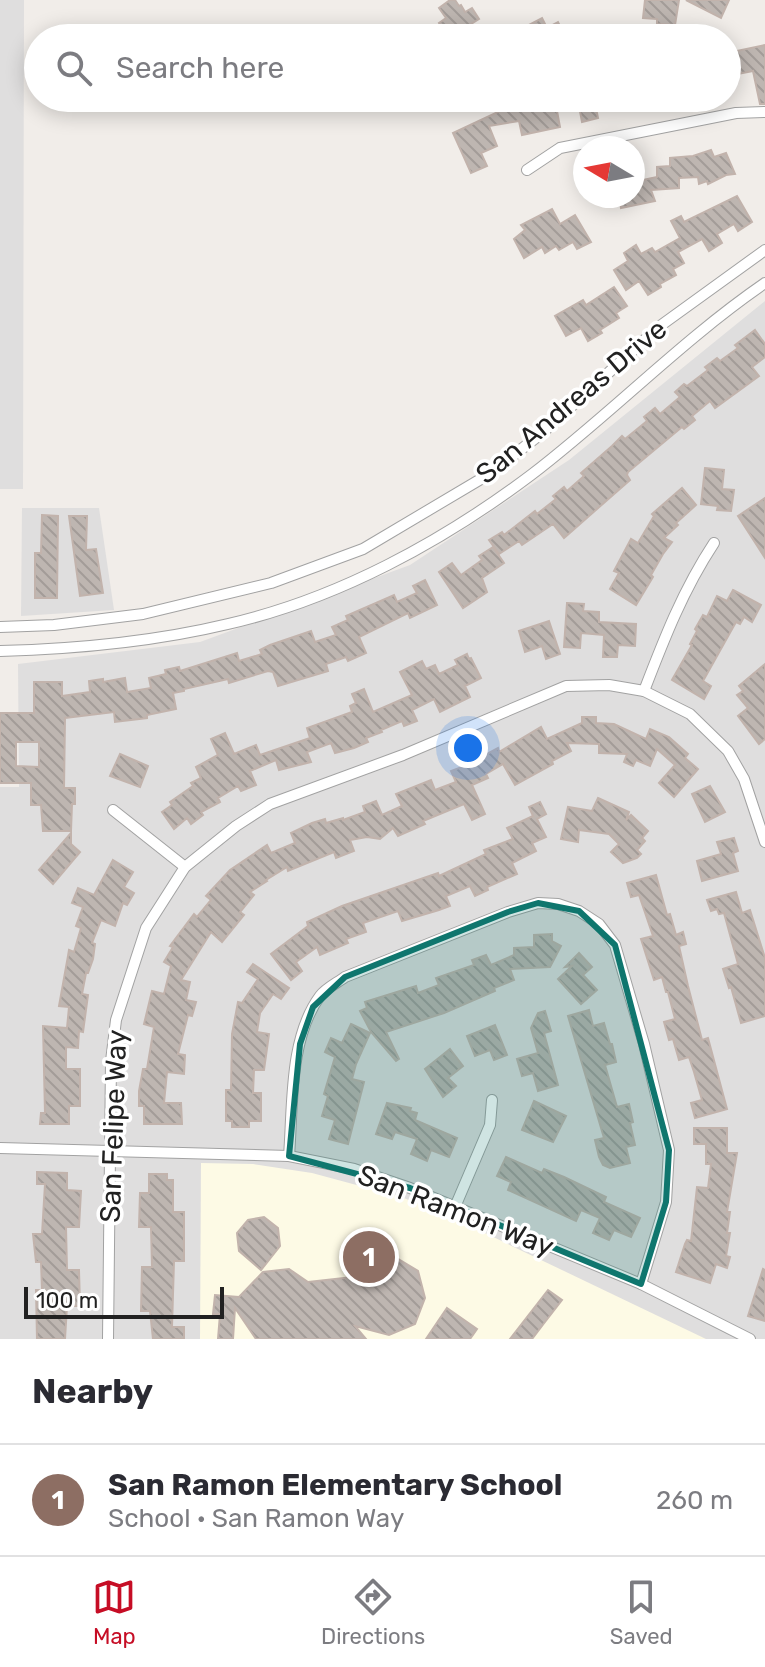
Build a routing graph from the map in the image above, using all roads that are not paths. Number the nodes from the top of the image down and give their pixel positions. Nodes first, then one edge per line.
1 (765, 112) edge
2 (527, 170) dead end
3 (765, 250) edge
4 (765, 283) edge
5 (714, 543) dead end
6 (0, 627) edge
7 (0, 651) edge
8 (644, 691) junction
9 (113, 810) dead end
10 (765, 842) edge
11 (185, 867) junction
12 (492, 1100) dead end
13 (0, 1148) edge
14 (109, 1149) junction
15 (289, 1156) junction
16 (455, 1207) junction
17 (641, 1284) junction
18 (108, 1339) edge
19 (750, 1339) edge

1 - 2 street
3 - 6 street, San Andreas Drive
4 - 7 street, San Andreas Drive
5 - 8 street
8 - 10 street, San Felipe Way
8 - 11 street, San Felipe Way
9 - 11 street
11 - 14 street, San Felipe Way
12 - 16 street
13 - 14 street, San Ramon Way
14 - 15 street, San Ramon Way
14 - 18 street, San Felipe Way
15 - 16 street, San Ramon Way
15 - 17 street
16 - 17 street, San Ramon Way
17 - 19 street, San Ramon Way

